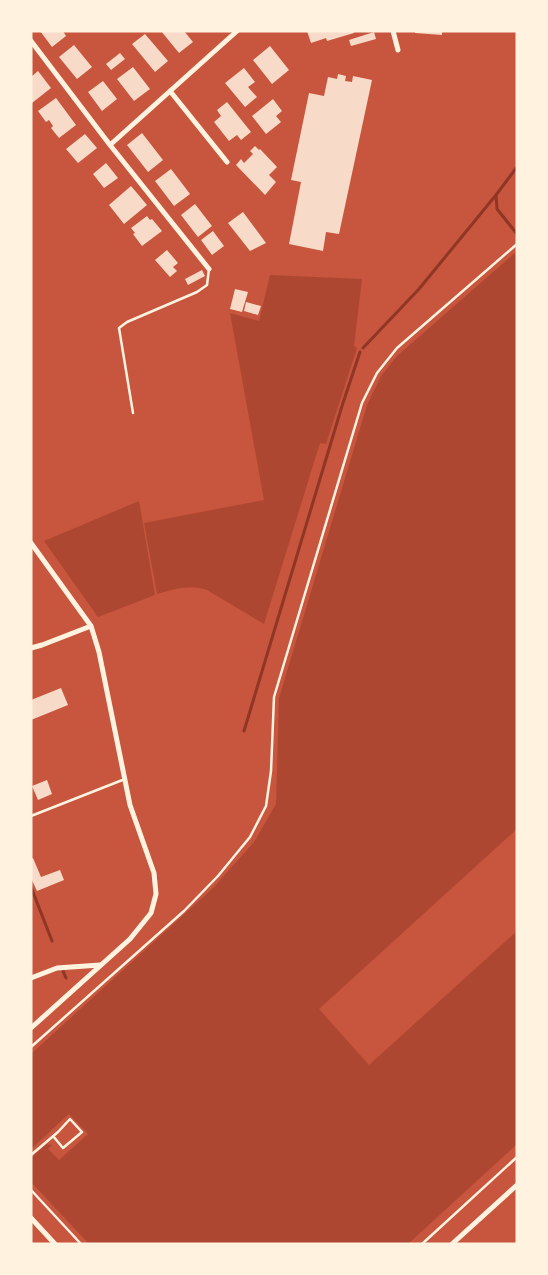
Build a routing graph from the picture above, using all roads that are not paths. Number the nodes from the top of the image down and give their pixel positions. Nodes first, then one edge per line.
1 (237, 31) edge
2 (394, 31) edge
3 (31, 41) edge
4 (398, 50) dead end
5 (170, 91) junction
6 (110, 145) junction
7 (227, 162) dead end
8 (517, 244) edge
9 (209, 269) joint
10 (133, 413) dead end
11 (31, 543) edge
12 (91, 626) junction
13 (31, 648) edge
14 (124, 779) junction
15 (31, 816) edge
16 (100, 965) junction
17 (31, 978) edge
18 (31, 1028) edge
19 (31, 1047) edge
20 (53, 1136) junction
21 (31, 1155) edge
22 (517, 1157) edge
23 (517, 1185) edge
24 (31, 1190) edge
25 (31, 1218) edge
26 (55, 1244) edge
27 (81, 1244) edge
28 (422, 1244) edge
29 (452, 1244) edge

1 - 5 street
2 - 4 street
3 - 6 street
5 - 6 street
5 - 7 street
6 - 9 street
8 - 19 lane
9 - 10 lane
11 - 12 street
12 - 13 street
12 - 14 street
14 - 15 lane
14 - 16 street
16 - 17 street
16 - 18 street
20 - 20 lane
20 - 21 lane
22 - 28 lane
23 - 29 street
24 - 27 lane
25 - 26 street

